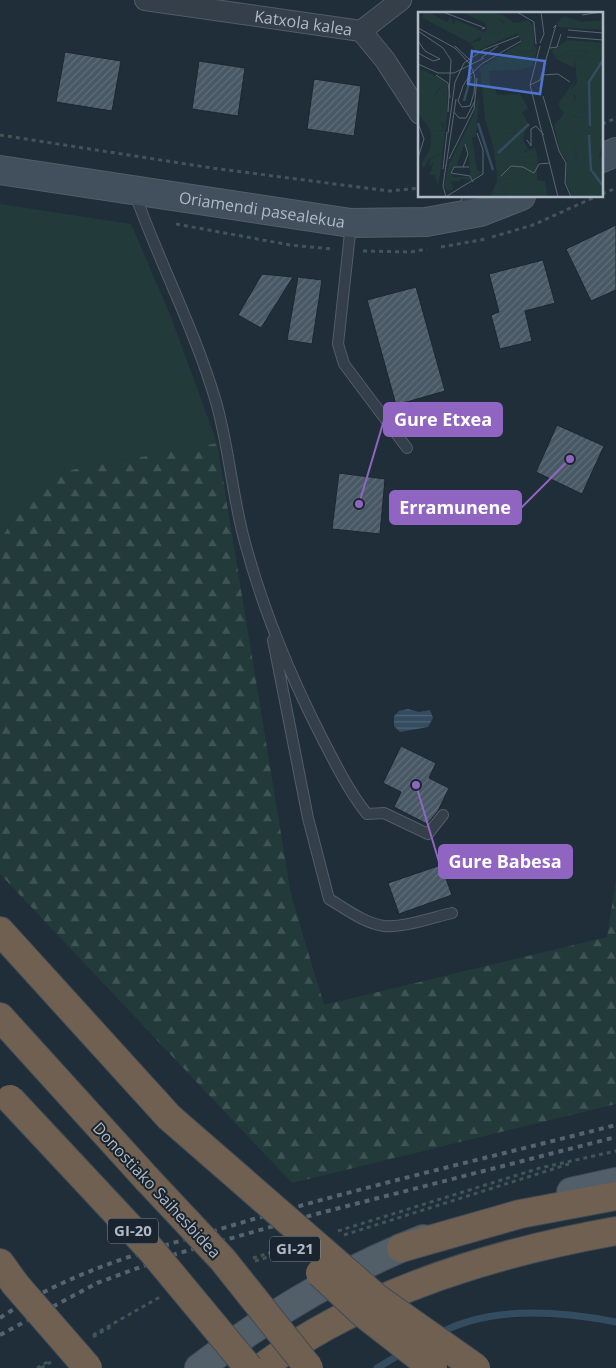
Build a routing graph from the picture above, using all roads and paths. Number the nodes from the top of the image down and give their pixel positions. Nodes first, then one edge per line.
1 (145, 0) edge
2 (401, 0) edge
3 (259, 8) edge
4 (361, 31) junction
5 (418, 111) edge
6 (616, 118) edge
7 (604, 123) edge
8 (0, 135) edge
9 (616, 152) edge
10 (604, 157) edge
11 (0, 170) edge
12 (418, 188) edge
13 (616, 188) edge
14 (134, 190) junction
15 (604, 193) edge
16 (510, 198) edge
17 (475, 204) edge
18 (351, 223) junction
19 (407, 448) dead end
20 (267, 614) junction
21 (444, 815) dead end
22 (452, 912) dead end
23 (0, 931) edge
24 (0, 1017) edge
25 (5, 1094) edge
26 (169, 1117) junction
27 (616, 1182) edge
28 (616, 1196) edge
29 (616, 1231) edge
30 (401, 1248) junction
31 (7, 1273) edge
32 (88, 1368) edge
33 (199, 1368) edge
34 (249, 1368) edge
35 (261, 1368) edge
36 (309, 1368) edge
37 (434, 1368) edge
38 (476, 1368) edge

1 - 3 street, Katxola kalea
2 - 4 street
3 - 4 street, Katxola kalea
4 - 5 street, Katxola kalea
6 - 7 path
8 - 12 path
9 - 10 street
11 - 14 street, Oriamendi pasealekua
13 - 15 path
14 - 18 street, Oriamendi pasealekua
14 - 20 lane
16 - 17 street, Oriamendi pasealekua
17 - 18 street, Oriamendi pasealekua
18 - 19 lane
20 - 21 lane
20 - 22 lane
23 - 26 highway, GI-21
24 - 36 highway, Donostiako Saihesbidea / GI-20, bridge
25 - 34 highway, GI-20, bridge
26 - 37 highway, GI-21, bridge
26 - 38 highway, bridge
27 - 30 main road, GI-21
28 - 30 highway
29 - 35 highway
30 - 33 main road, GI-21
31 - 32 highway, bridge

